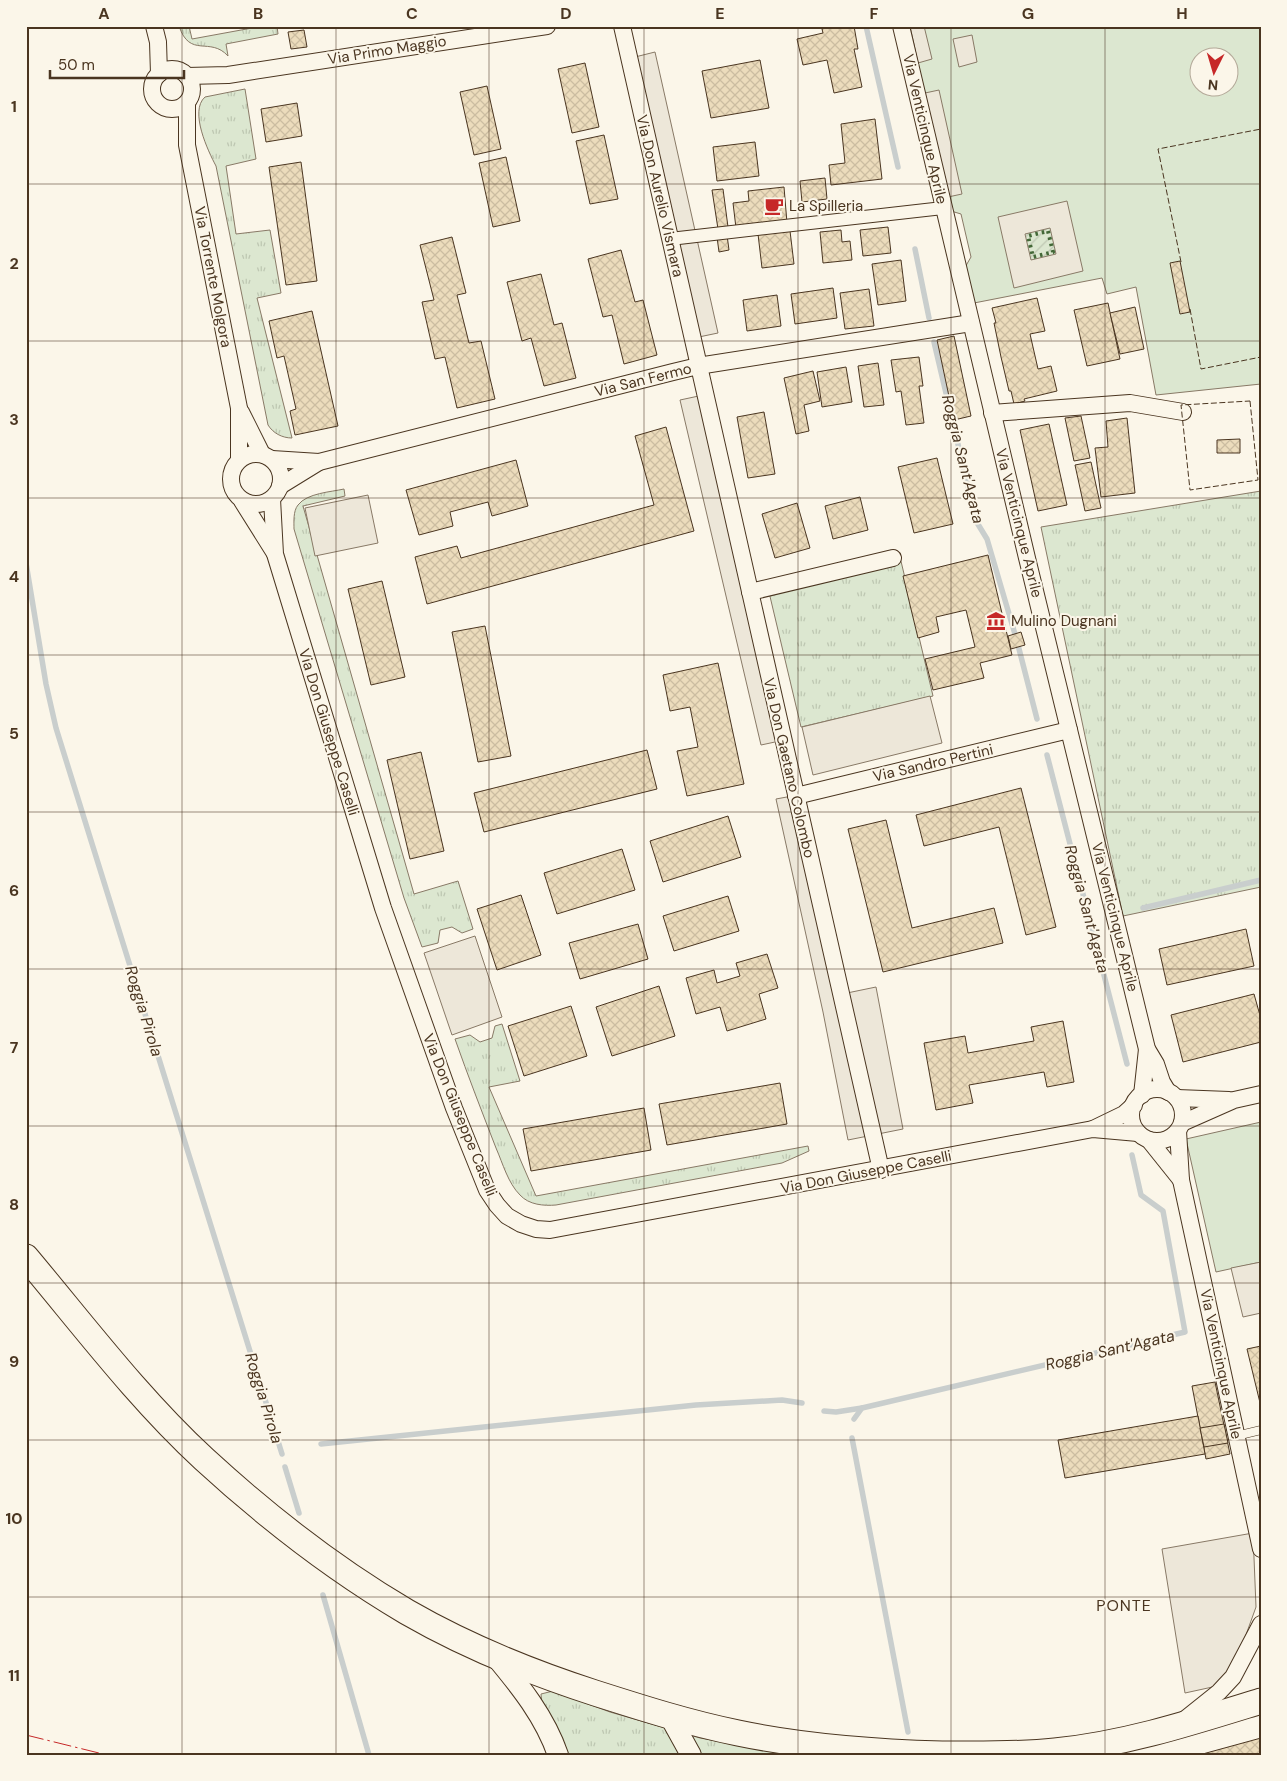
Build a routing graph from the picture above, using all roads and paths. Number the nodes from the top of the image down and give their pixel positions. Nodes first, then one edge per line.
1 (547, 26) edge
2 (622, 26) edge
3 (901, 26) edge
4 (156, 34) edge
5 (173, 73) junction
6 (228, 74) junction
7 (189, 100) junction
8 (167, 108) junction
9 (187, 145) junction
10 (943, 208) junction
11 (670, 239) junction
12 (971, 323) junction
13 (698, 366) junction
14 (238, 408) junction
15 (1183, 412) dead end
16 (992, 413) junction
17 (267, 457) junction
18 (239, 460) junction
19 (319, 462) junction
20 (276, 493) junction
21 (242, 501) junction
22 (275, 554) junction
23 (893, 558) dead end
24 (750, 592) junction
25 (1069, 730) junction
26 (796, 796) junction
27 (1147, 1049) junction
28 (1261, 1094) edge
29 (1172, 1095) junction
30 (1138, 1100) junction
31 (1234, 1100) junction
32 (1180, 1127) junction
33 (1093, 1130) junction
34 (1143, 1136) junction
35 (881, 1170) junction
36 (1181, 1180) junction
37 (26, 1257) edge
38 (1261, 1430) edge
39 (1236, 1436) junction
40 (1261, 1549) edge
41 (1260, 1626) edge
42 (1261, 1653) edge
43 (495, 1656) junction
44 (1261, 1701) edge
45 (670, 1717) junction
46 (1166, 1730) junction
47 (793, 1749) edge
48 (558, 1755) edge
49 (691, 1755) edge
50 (1115, 1755) edge

1 - 6 street, Via Primo Maggio
2 - 11 street, Via Don Aurelio Vismara
3 - 10 street, Via Venticinque Aprile
4 - 5 street, Via Torrente Molgora
5 - 6 street, Via Primo Maggio
5 - 7 street, Via Torrente Molgora
5 - 8 street, Via Torrente Molgora
6 - 7 street, Via Primo Maggio
7 - 8 street
7 - 9 street, Via Torrente Molgora
8 - 9 street, Via Torrente Molgora
9 - 14 street, Via Torrente Molgora
10 - 11 street
10 - 12 street, Via Venticinque Aprile
11 - 13 street, Via Don Aurelio Vismara
12 - 13 street, Via San Fermo
12 - 16 street, Via Venticinque Aprile
13 - 19 street, Via San Fermo
13 - 24 street, Via Don Gaetano Colombo
14 - 17 street, Via Torrente Molgora
14 - 18 street, Via Torrente Molgora
15 - 16 street
16 - 25 street, Via Venticinque Aprile
17 - 18 street
17 - 19 street
17 - 20 street, Via Torrente Molgora
18 - 21 street, Via Torrente Molgora
19 - 20 street
20 - 21 street
20 - 22 street, Via Don Giuseppe Caselli
21 - 22 street, Via Don Giuseppe Caselli
22 - 35 street, Via Don Giuseppe Caselli
23 - 24 street
24 - 26 street, Via Don Gaetano Colombo
25 - 26 street, Via Sandro Pertini
25 - 27 street, Via Venticinque Aprile
26 - 35 street, Via Don Gaetano Colombo
27 - 29 street, Via Venticinque Aprile
27 - 30 street, Via Venticinque Aprile
28 - 31 street
29 - 30 street
29 - 31 street
29 - 32 street
30 - 33 street, Via Don Giuseppe Caselli
30 - 34 street
31 - 32 street
32 - 34 street
32 - 36 street, Via Venticinque Aprile
33 - 34 street, Via Don Giuseppe Caselli
33 - 35 street, Via Don Giuseppe Caselli
34 - 36 street, Via Venticinque Aprile
36 - 39 street, Via Venticinque Aprile
37 - 43 main road
38 - 39 lane
39 - 40 street, Via Venticinque Aprile
41 - 42 street
41 - 46 street
43 - 45 main road
43 - 48 street
44 - 46 main road
45 - 47 main road
45 - 49 street
46 - 47 main road
46 - 50 street

